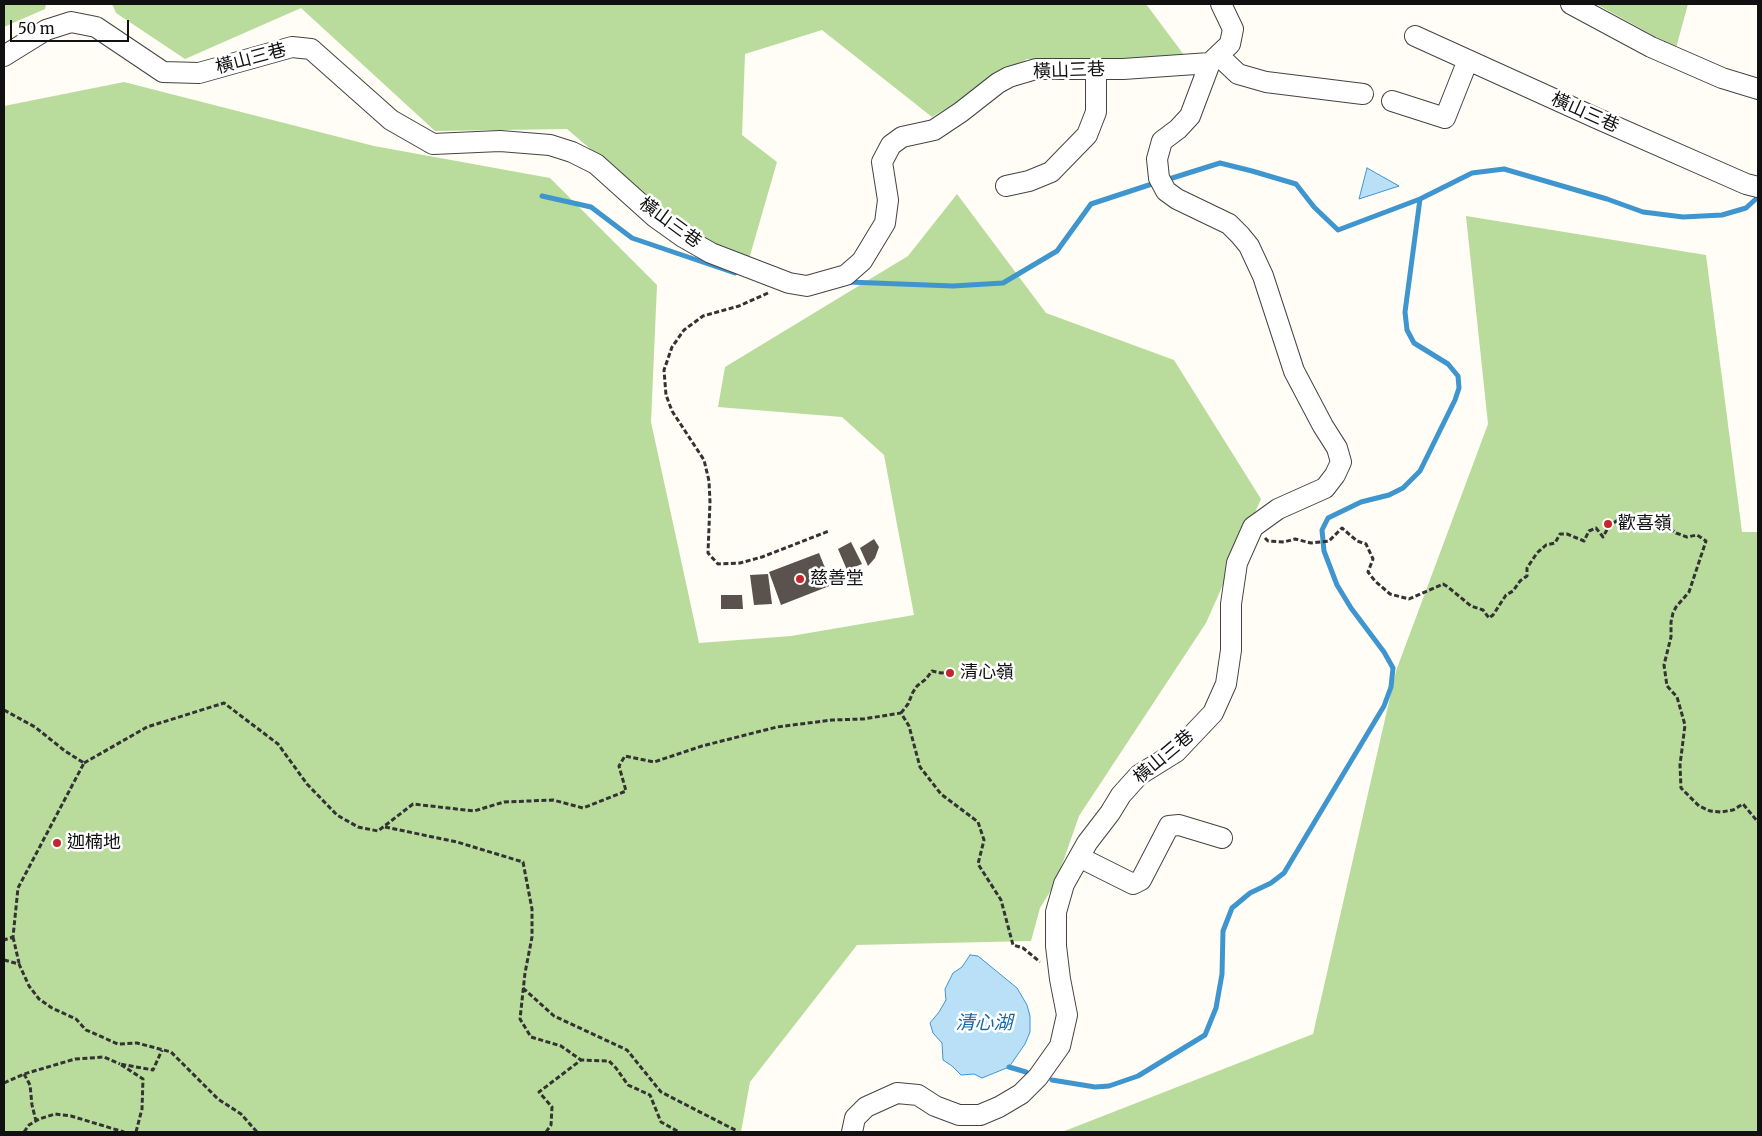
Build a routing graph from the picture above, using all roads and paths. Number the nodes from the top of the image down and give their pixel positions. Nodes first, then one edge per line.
1 (1221, 4) edge
2 (1571, 4) edge
3 (1415, 36) dead end
4 (4, 56) edge
5 (1214, 59) junction
6 (1468, 60) junction
7 (1096, 69) junction
8 (1758, 89) edge
9 (1363, 94) dead end
10 (1392, 101) dead end
11 (1006, 186) dead end
12 (1757, 187) edge
13 (789, 284) junction
14 (1253, 527) junction
15 (829, 531) dead end
16 (951, 672) dead end
17 (4, 710) edge
18 (901, 713) junction
19 (84, 763) junction
20 (1758, 822) edge
21 (385, 826) junction
22 (1222, 838) dead end
23 (1079, 857) junction
24 (13, 938) junction
25 (4, 940) edge
26 (4, 960) edge
27 (19, 964) junction
28 (1060, 979) junction
29 (523, 988) junction
30 (162, 1050) junction
31 (581, 1060) junction
32 (120, 1064) junction
33 (24, 1074) junction
34 (4, 1083) edge
35 (36, 1122) junction
36 (24, 1132) edge
37 (124, 1132) edge
38 (136, 1132) edge
39 (257, 1132) edge
40 (546, 1132) edge
41 (679, 1132) edge
42 (737, 1132) edge
43 (852, 1132) edge

1 - 5 lane
2 - 8 lane
3 - 6 lane, 橫山三巷
4 - 13 lane, 橫山三巷
5 - 7 lane, 橫山三巷
5 - 9 lane
5 - 14 lane
6 - 10 lane
6 - 12 lane, 橫山三巷
7 - 11 lane
7 - 13 lane, 橫山三巷
13 - 15 path
14 - 20 path
14 - 23 lane, 橫山三巷
16 - 18 path
17 - 19 path
18 - 21 path
18 - 28 path
19 - 21 path
19 - 24 path
21 - 29 path
22 - 23 lane
23 - 28 lane, 橫山三巷
24 - 25 path
24 - 27 path
26 - 27 path
27 - 30 path
28 - 43 lane, 橫山三巷
29 - 31 path
29 - 42 path
30 - 32 path
30 - 39 path
31 - 40 path
31 - 41 path
32 - 33 path
32 - 38 path
33 - 34 path
33 - 35 path
35 - 36 path
35 - 37 path

